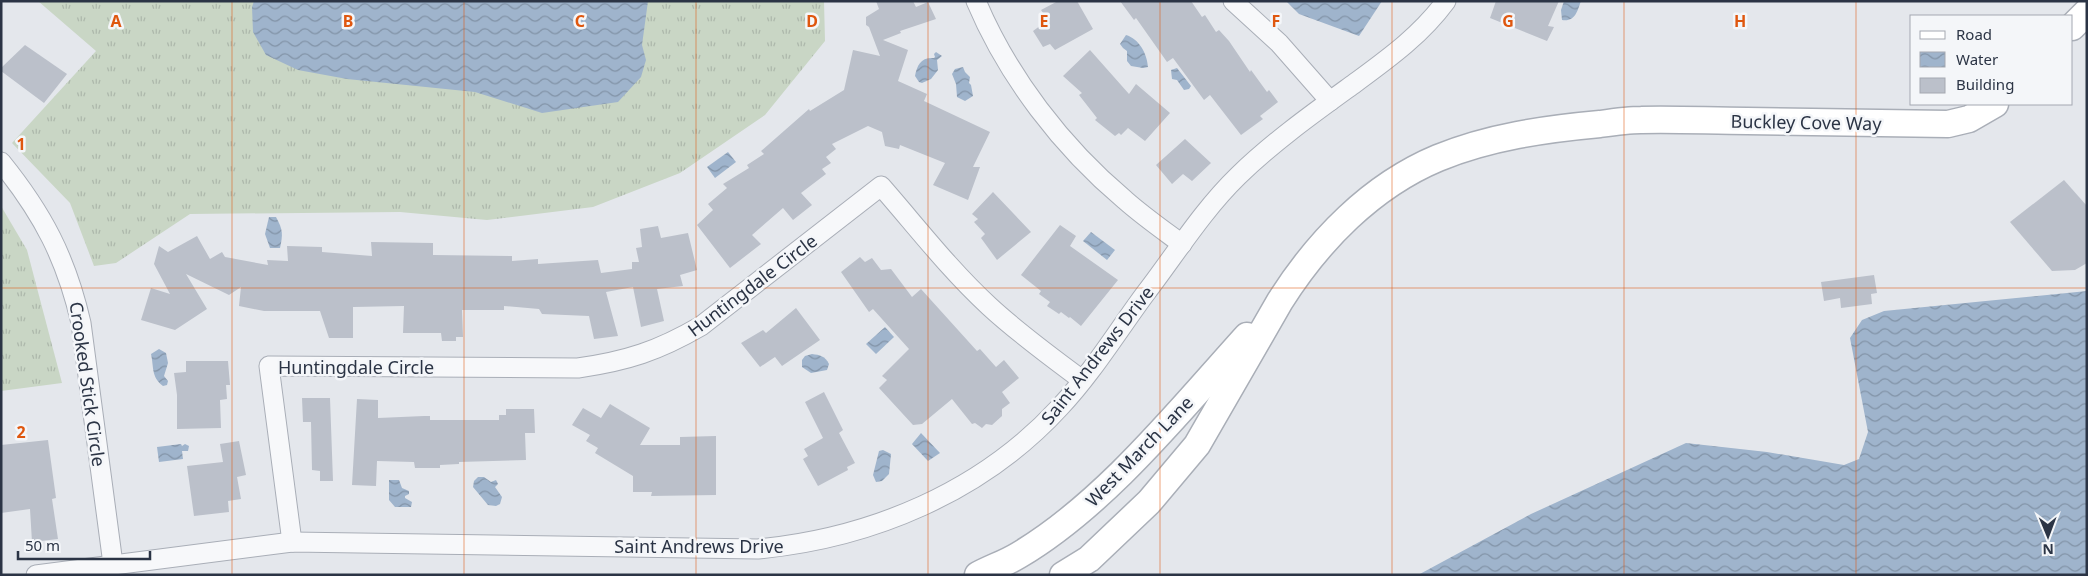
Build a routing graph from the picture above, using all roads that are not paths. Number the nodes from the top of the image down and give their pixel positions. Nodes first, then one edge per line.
1 (976, 1) edge
2 (1233, 1) edge
3 (1446, 1) edge
4 (2087, 12) edge
5 (2073, 27) edge
6 (1330, 102) junction
7 (1994, 105) edge
8 (1612, 122) joint
9 (1, 162) edge
10 (1182, 244) junction
11 (1280, 301) junction
12 (1082, 380) junction
13 (292, 542) junction
14 (113, 564) junction
15 (36, 575) edge
16 (978, 575) edge
17 (1064, 575) edge

1 - 10 street
2 - 6 street
3 - 6 street, Saint Andrews Drive
4 - 5 street
6 - 10 street, Saint Andrews Drive
7 - 8 street, Buckley Cove Way
8 - 11 street, West March Lane
9 - 14 street, Crooked Stick Circle
10 - 12 street, Saint Andrews Drive
11 - 16 street, West March Lane
11 - 17 street, West March Lane
12 - 13 street, Saint Andrews Drive
12 - 13 street, Huntingdale Circle
13 - 14 street, Saint Andrews Drive
14 - 15 street, Saint Andrews Drive

